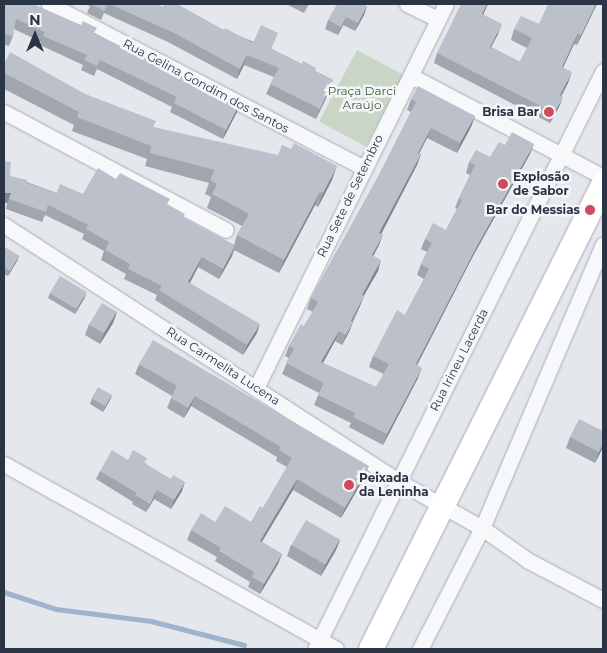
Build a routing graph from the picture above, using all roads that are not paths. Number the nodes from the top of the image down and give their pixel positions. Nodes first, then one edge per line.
1 (49, 4) edge
2 (407, 4) edge
3 (446, 4) edge
4 (438, 20) junction
5 (603, 71) edge
6 (411, 76) junction
7 (4, 112) edge
8 (563, 156) junction
9 (364, 168) junction
10 (603, 177) edge
11 (603, 184) edge
12 (4, 225) edge
13 (226, 230) dead end
14 (603, 245) edge
15 (256, 388) junction
16 (4, 464) edge
17 (398, 481) junction
18 (442, 506) junction
19 (482, 528) junction
20 (603, 600) edge
21 (317, 645) edge
22 (336, 649) edge
23 (371, 649) edge
24 (420, 649) edge

1 - 9 street, Rua Gelina Gondim dos Santos
2 - 4 street
3 - 4 street, Rua Sete de Setembro
4 - 6 street, Rua Sete de Setembro
5 - 8 street, Rua Irineu Lacerda
6 - 8 street
6 - 9 street, Rua Sete de Setembro
7 - 13 street
8 - 10 street
8 - 17 street, Rua Irineu Lacerda
9 - 15 street, Rua Sete de Setembro
11 - 18 main road
12 - 15 street, Rua Carmelita Lucena
14 - 19 street
15 - 17 street, Rua Carmelita Lucena
16 - 21 street
17 - 18 street, Rua Carmelita Lucena
17 - 21 street, Rua Irineu Lacerda
18 - 19 street, Rua Carmelita Lucena
18 - 23 main road
19 - 20 street, Rua Carmelita Lucena
19 - 24 street
21 - 22 street

